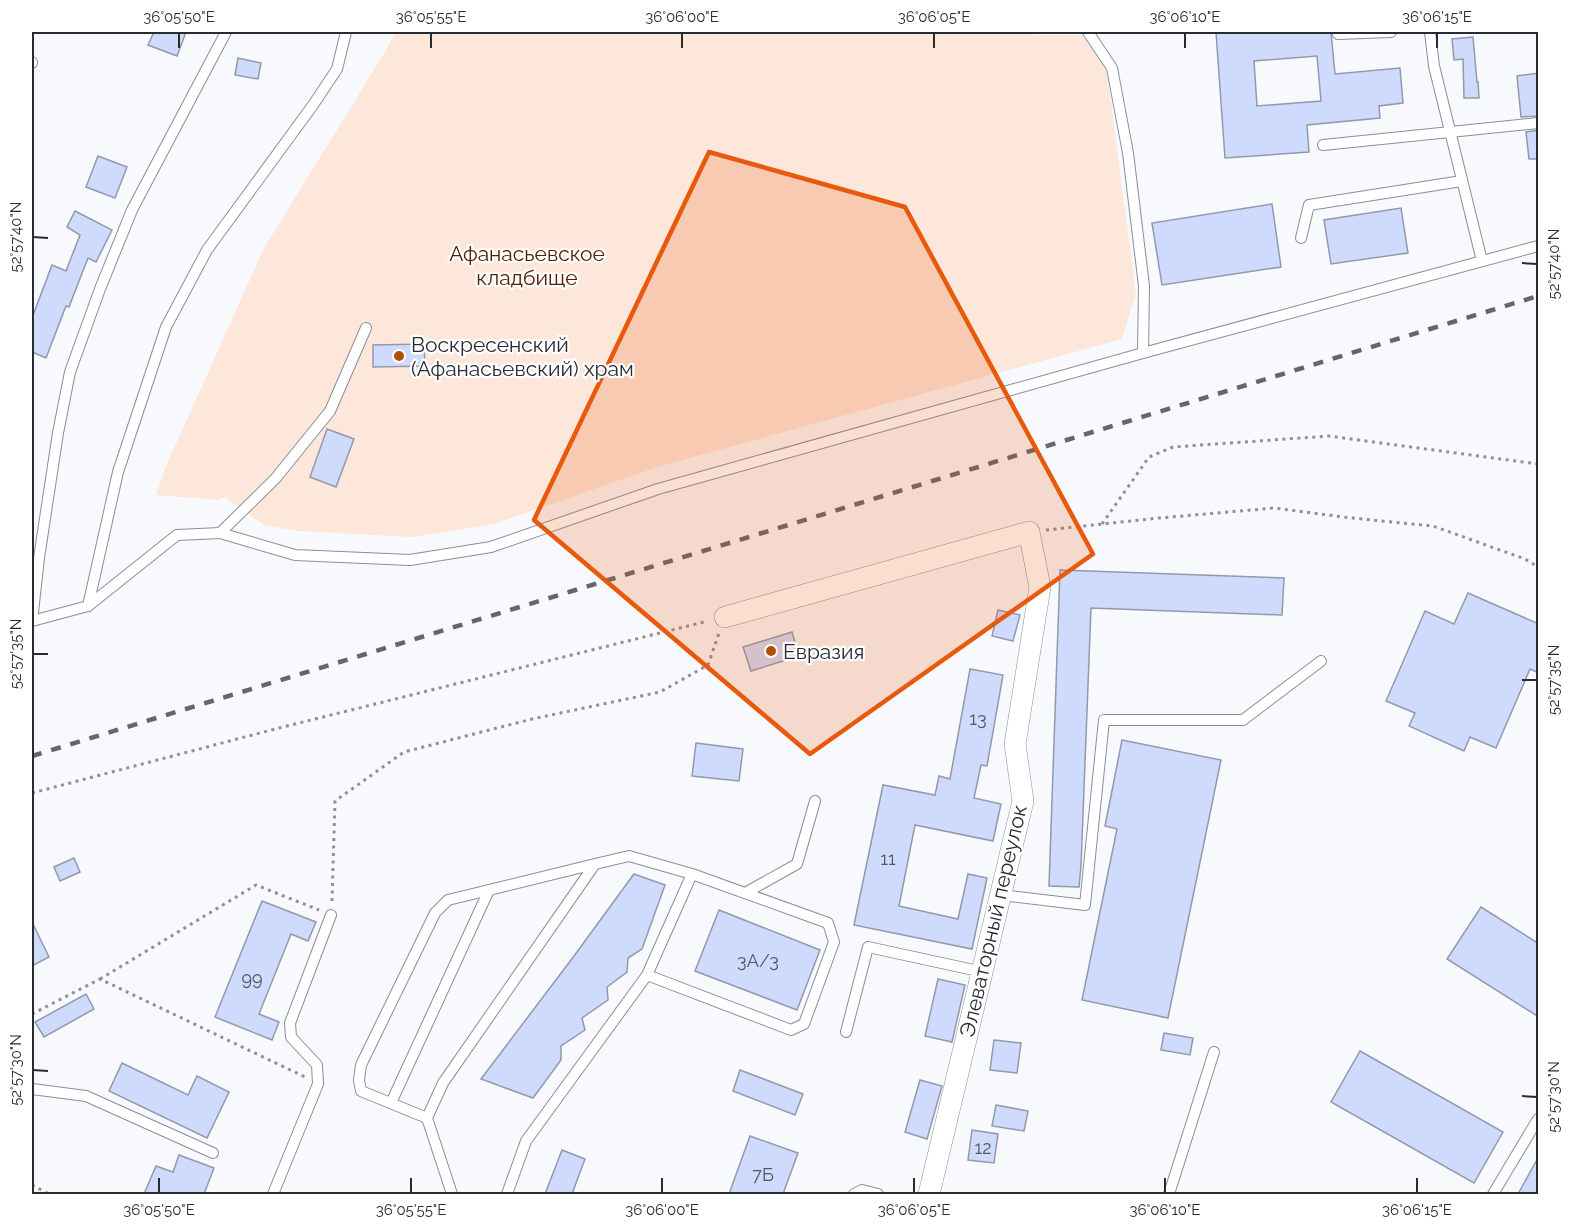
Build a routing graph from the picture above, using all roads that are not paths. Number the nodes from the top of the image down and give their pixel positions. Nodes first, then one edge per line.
1 (226, 32) edge
2 (346, 32) edge
3 (1088, 32) edge
4 (1391, 32) edge
5 (1430, 32) edge
6 (1338, 34) dead end
7 (1539, 123) edge
8 (1450, 133) junction
9 (1323, 145) dead end
10 (1462, 181) junction
11 (1301, 238) dead end
12 (1539, 246) edge
13 (1482, 261) junction
14 (366, 328) dead end
15 (1143, 353) junction
16 (220, 533) junction
17 (88, 606) junction
18 (725, 617) road end
19 (32, 621) edge
20 (1321, 661) dead end
21 (815, 801) dead end
22 (595, 864) junction
23 (692, 874) junction
24 (489, 890) junction
25 (745, 893) junction
26 (1001, 895) junction
27 (331, 915) road end
28 (982, 972) junction
29 (647, 975) junction
30 (846, 1032) dead end
31 (1214, 1052) dead end
32 (32, 1089) edge
33 (391, 1103) junction
34 (427, 1118) junction
35 (1539, 1119) edge
36 (213, 1153) dead end
37 (273, 1194) edge
38 (452, 1194) edge
39 (507, 1194) edge
40 (854, 1194) edge
41 (878, 1194) edge
42 (929, 1194) edge
43 (1169, 1194) edge
44 (1493, 1194) edge

1 - 19 lane
2 - 17 lane
3 - 15 lane
4 - 6 lane
5 - 8 lane
7 - 8 lane
8 - 9 lane
8 - 10 lane
10 - 11 lane
10 - 13 lane
12 - 13 lane
13 - 15 lane
14 - 16 lane
15 - 16 lane
16 - 17 lane
17 - 19 lane
18 - 26 street, Элеваторный переулок
20 - 26 lane
21 - 25 lane
22 - 23 lane
22 - 24 lane
22 - 34 lane
23 - 25 lane
23 - 29 lane
24 - 33 lane
24 - 33 lane
25 - 29 lane
26 - 28 street, Элеваторный переулок
27 - 37 lane
28 - 30 lane
28 - 42 street, Элеваторный переулок
29 - 39 lane
31 - 43 lane
32 - 36 lane
33 - 34 lane
34 - 38 lane
35 - 44 lane
40 - 41 lane

